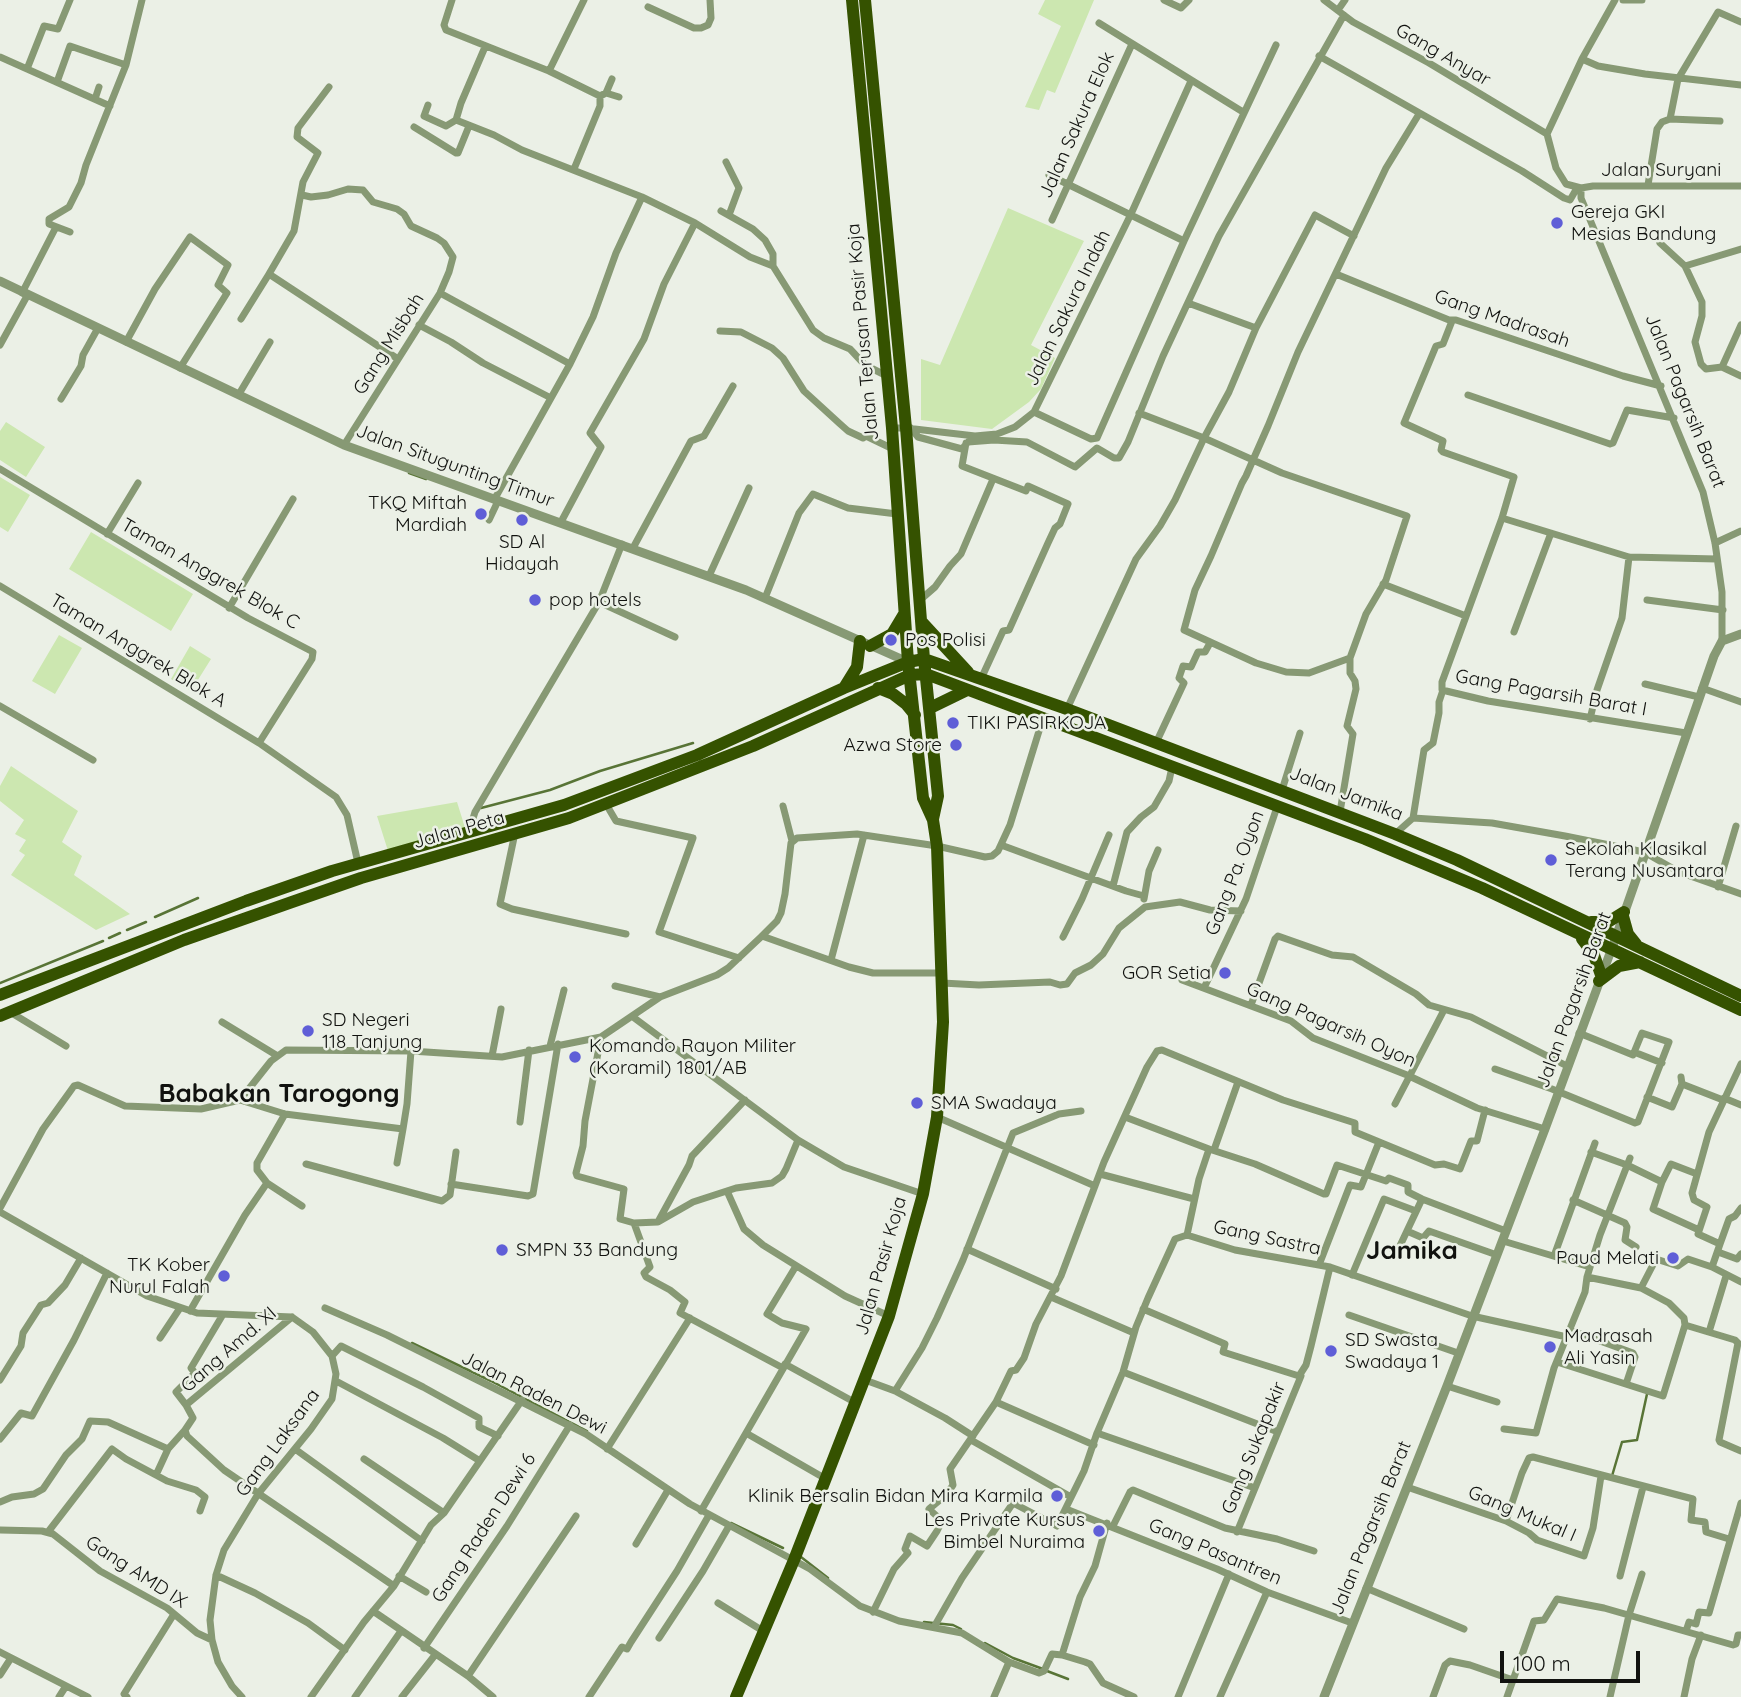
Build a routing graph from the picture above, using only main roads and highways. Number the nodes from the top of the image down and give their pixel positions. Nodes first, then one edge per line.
1 (852, 0) edge
2 (866, 0) edge
3 (904, 612) junction
4 (921, 621) junction
5 (924, 659) junction
6 (909, 668) junction
7 (926, 674) junction
8 (976, 677) junction
9 (844, 688) junction
10 (878, 688) junction
11 (967, 690) junction
12 (930, 708) junction
13 (915, 715) junction
14 (566, 812) junction
15 (933, 820) junction
16 (1580, 920) junction
17 (179, 927) junction
18 (1575, 933) junction
19 (184, 940) junction
20 (1613, 943) junction
21 (1640, 948) junction
22 (1640, 962) junction
23 (0, 995) edge
24 (1741, 996) edge
25 (1741, 1010) edge
26 (5, 1014) edge
27 (736, 1697) edge

1 - 3 main road, Jalan Terusan Pasir Koja
2 - 4 main road, Jalan Terusan Pasir Koja
3 - 6 main road, Jalan Terusan Pasir Koja
3 - 9 main road
4 - 5 main road, Jalan Terusan Pasir Koja
4 - 8 main road
5 - 6 main road, Jalan Peta
5 - 7 main road, Jalan Pasir Koja
5 - 8 main road, Jalan Jamika
6 - 7 main road, Jalan Peta
6 - 9 main road, Jalan Peta
6 - 10 main road, Jalan Peta
6 - 13 main road, Jalan Pasir Koja
7 - 11 main road, Jalan Jamika
7 - 12 main road, Jalan Pasir Koja
8 - 16 main road, Jalan Jamika
9 - 14 main road, Jalan Peta
10 - 13 main road
10 - 14 main road, Jalan Peta
11 - 12 main road
11 - 18 main road, Jalan Jamika
12 - 15 main road, Jalan Pasir Koja
13 - 15 main road, Jalan Pasir Koja
14 - 17 main road, Jalan Peta
14 - 19 main road, Jalan Peta
15 - 27 main road, Jalan Pasir Koja
16 - 20 main road, Jalan Jamika
16 - 21 main road
17 - 19 main road
17 - 23 main road, Jalan Peta
18 - 20 main road, Jalan Jamika
18 - 22 main road
19 - 26 main road, Jalan Peta
20 - 21 main road, Jalan Jamika
20 - 22 main road, Jalan Jamika
21 - 24 main road, Jalan Jamika
22 - 25 main road, Jalan Jamika

